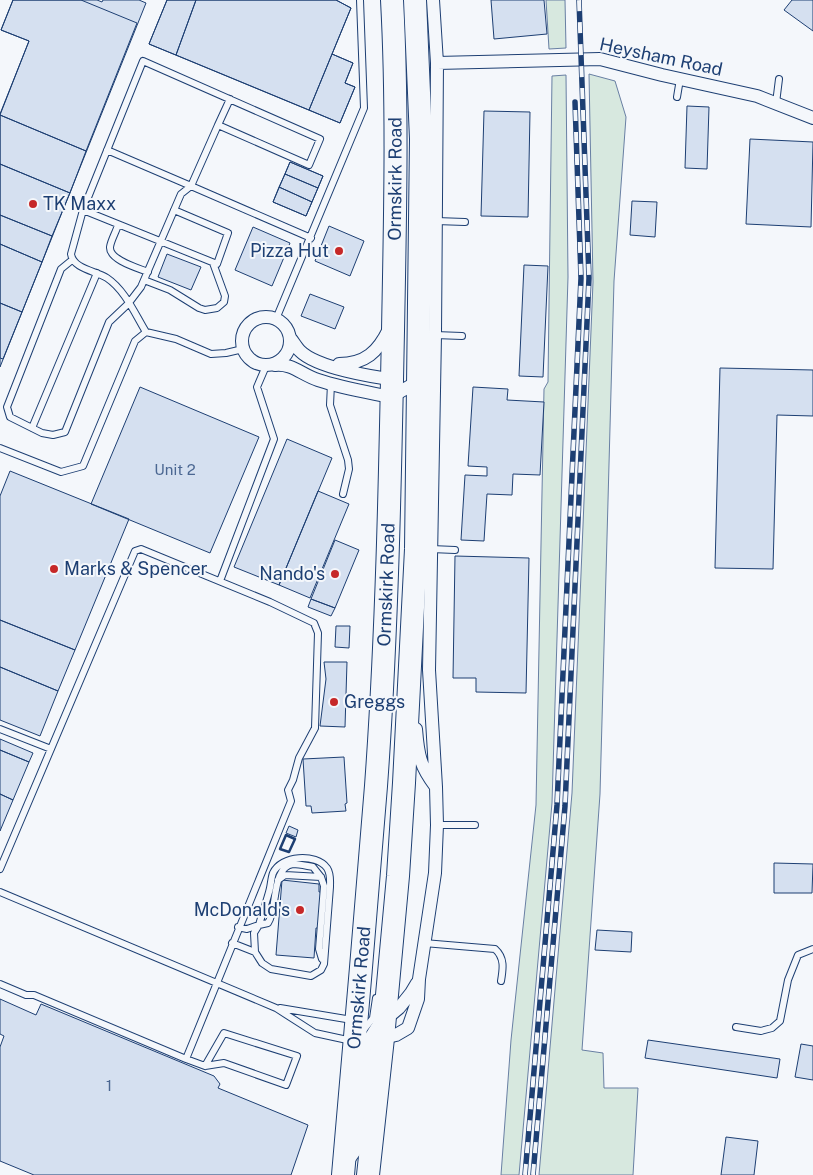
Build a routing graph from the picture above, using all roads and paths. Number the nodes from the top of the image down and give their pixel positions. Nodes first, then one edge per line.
1 (360, 0) edge
2 (392, 0) edge
3 (415, 0) edge
4 (433, 0) edge
5 (437, 63) junction
6 (680, 79) junction
7 (779, 79) dead end
8 (677, 97) dead end
9 (230, 99) junction
10 (776, 103) junction
11 (813, 118) edge
12 (218, 125) junction
13 (107, 150) junction
14 (191, 186) junction
15 (83, 210) junction
16 (174, 210) junction
17 (436, 221) junction
18 (465, 222) dead end
19 (118, 225) junction
20 (311, 238) junction
21 (160, 242) junction
22 (72, 260) junction
23 (213, 263) junction
24 (148, 272) junction
25 (97, 273) junction
26 (144, 280) junction
27 (128, 304) junction
28 (276, 319) junction
29 (393, 320) junction
30 (146, 332) junction
31 (435, 334) junction
32 (462, 336) dead end
33 (291, 339) junction
34 (243, 349) junction
35 (317, 362) junction
36 (270, 365) junction
37 (417, 382) junction
38 (332, 384) junction
39 (392, 388) junction
40 (32, 428) junction
41 (0, 448) edge
42 (343, 494) dead end
43 (431, 549) junction
44 (455, 550) dead end
45 (220, 581) junction
46 (412, 637) junction
47 (0, 729) edge
48 (51, 749) junction
49 (436, 787) junction
50 (437, 825) junction
51 (474, 825) dead end
52 (0, 869) edge
53 (321, 877) junction
54 (278, 881) junction
55 (0, 892) edge
56 (259, 925) junction
57 (238, 927) junction
58 (232, 943) junction
59 (424, 943) junction
60 (813, 949) edge
61 (256, 952) junction
62 (324, 964) junction
63 (419, 979) junction
64 (501, 981) dead end
65 (218, 983) junction
66 (0, 984) edge
67 (377, 988) dead end
68 (276, 1008) junction
69 (736, 1027) dead end
70 (370, 1029) junction
71 (186, 1059) junction
72 (205, 1066) junction
73 (344, 1170) edge
74 (368, 1175) edge

1 - 20 lane
2 - 29 highway, Ormskirk Road
3 - 37 highway, Ormskirk Road
4 - 5 street
5 - 6 street, Heysham Road
5 - 17 street
6 - 8 lane
6 - 10 street, Heysham Road
7 - 10 lane
9 - 12 lane
9 - 12 lane
9 - 13 lane
10 - 11 street, Heysham Road
12 - 14 lane
13 - 14 lane
13 - 15 lane
14 - 16 lane
14 - 20 lane
15 - 19 lane
15 - 22 lane
16 - 21 lane
16 - 23 lane
17 - 18 lane
17 - 31 street
19 - 21 lane
19 - 24 lane
20 - 28 lane
21 - 23 lane
21 - 24 lane
22 - 25 lane
22 - 40 lane
23 - 26 lane
24 - 26 lane
25 - 27 lane
25 - 40 lane
26 - 27 lane
27 - 30 lane
27 - 40 lane
28 - 33 street
28 - 34 street
29 - 35 street
29 - 39 highway, Ormskirk Road
30 - 34 lane
30 - 41 lane
31 - 32 lane
31 - 43 street
33 - 35 street
33 - 36 street
34 - 36 street
35 - 39 street
36 - 38 street
36 - 45 lane
37 - 39 street
37 - 46 highway, Ormskirk Road
38 - 39 street
38 - 42 lane
39 - 70 highway, Ormskirk Road
43 - 44 lane
43 - 49 street
45 - 48 lane
45 - 57 lane
46 - 49 street
46 - 70 highway, Ormskirk Road
47 - 48 lane
48 - 52 lane
49 - 50 street
50 - 51 lane
50 - 59 street
53 - 54 lane
53 - 54 lane
53 - 62 lane
54 - 56 lane
55 - 65 lane
56 - 57 lane
56 - 61 lane
56 - 62 lane
57 - 58 lane
58 - 61 lane
58 - 65 lane
59 - 63 street
59 - 64 lane
60 - 69 lane
61 - 62 lane
63 - 70 street
63 - 70 street
65 - 68 lane
65 - 71 lane
66 - 71 lane
67 - 70 lane
68 - 70 lane
68 - 70 lane
70 - 73 highway, Ormskirk Road
70 - 74 highway, Ormskirk Road
71 - 72 lane
72 - 72 lane

